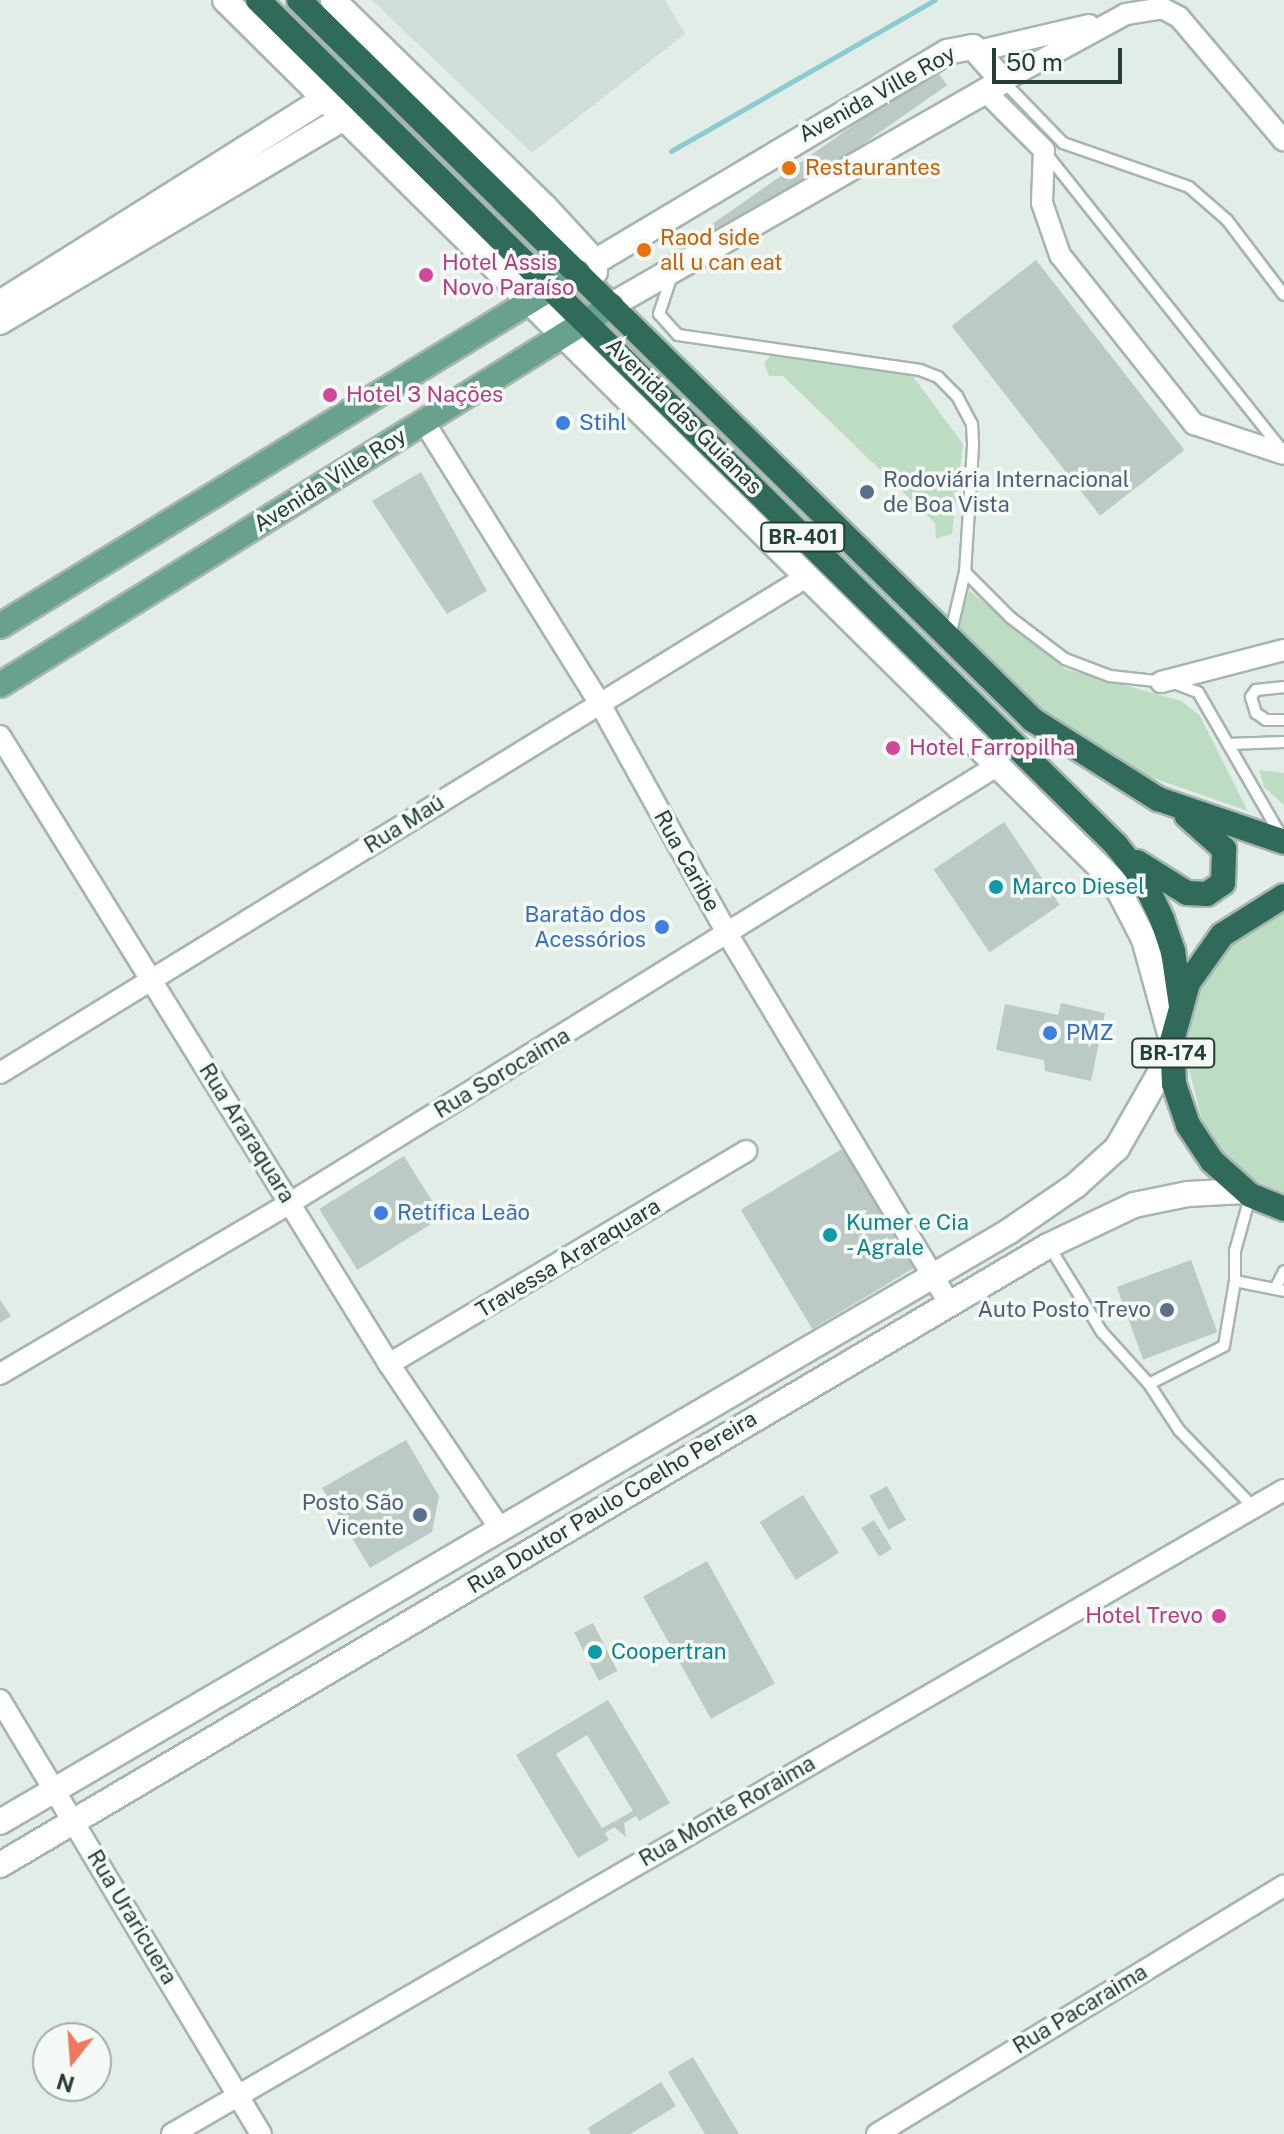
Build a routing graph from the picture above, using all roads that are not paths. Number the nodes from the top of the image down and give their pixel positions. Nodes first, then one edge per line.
1 (225, 0) edge
2 (258, 0) edge
3 (299, 0) edge
4 (333, 0) edge
5 (1117, 19) junction
6 (978, 51) junction
7 (994, 86) junction
8 (336, 92) junction
9 (355, 112) junction
10 (1284, 141) edge
11 (1044, 150) junction
12 (586, 265) junction
13 (675, 268) junction
14 (542, 294) junction
15 (1284, 295) edge
16 (605, 298) junction
17 (2, 311) edge
18 (575, 329) junction
19 (424, 422) junction
20 (1284, 454) edge
21 (965, 572) junction
22 (808, 576) junction
23 (0, 626) edge
24 (950, 638) junction
25 (1284, 650) edge
26 (1161, 682) junction
27 (0, 685) edge
28 (1284, 687) edge
29 (599, 702) junction
30 (1284, 720) edge
31 (0, 736) edge
32 (1284, 742) edge
33 (1228, 744) junction
34 (1000, 764) junction
35 (1158, 799) junction
36 (1284, 842) edge
37 (1116, 845) junction
38 (1284, 896) edge
39 (728, 935) junction
40 (153, 981) junction
41 (1171, 1004) junction
42 (1172, 1046) junction
43 (0, 1073) edge
44 (746, 1151) dead end
45 (1247, 1193) junction
46 (290, 1203) junction
47 (1284, 1209) edge
48 (1048, 1246) junction
49 (1284, 1271) edge
50 (934, 1272) junction
51 (1235, 1281) junction
52 (1280, 1290) edge
53 (948, 1301) junction
54 (389, 1364) junction
55 (0, 1374) edge
56 (1149, 1384) junction
57 (1284, 1490) edge
58 (1254, 1508) junction
59 (499, 1527) junction
60 (0, 1700) edge
61 (56, 1790) junction
62 (75, 1821) junction
63 (0, 1822) edge
64 (0, 1865) edge
65 (1284, 1886) edge
66 (236, 2094) junction
67 (172, 2134) edge
68 (261, 2134) edge
69 (877, 2134) edge

1 - 8 main road, Avenida das Guianas
2 - 8 highway, Avenida das Guianas / BR-401
3 - 12 highway, Avenida das Guianas / BR-401
4 - 12 main road, Avenida das Guianas
5 - 6 street, Avenida Ville Roy
5 - 7 street
5 - 10 street
6 - 7 main road, Avenida Ville Roy
6 - 12 main road, Avenida Ville Roy
7 - 11 street
7 - 13 main road, Avenida Ville Roy
7 - 15 lane
8 - 9 highway, Avenida das Guianas / BR-401
8 - 17 main road
9 - 14 highway, Avenida das Guianas / BR-401
9 - 17 main road
11 - 20 lane
11 - 20 street
12 - 14 main road, Avenida Ville Roy
12 - 16 highway, Avenida das Guianas / BR-401
13 - 16 main road, Avenida Ville Roy
13 - 21 lane
14 - 18 highway, Avenida das Guianas / BR-401
14 - 23 main road, Avenida Ville Roy
16 - 18 main road, Avenida Ville Roy
16 - 24 highway, Avenida das Guianas / BR-401
18 - 19 main road, Avenida Ville Roy
18 - 22 main road, Avenida das Guianas
18 - 37 highway, Avenida das Guianas / BR-401
19 - 27 main road, Avenida Ville Roy
19 - 29 street, Rua Caribe
21 - 24 lane
21 - 26 lane
22 - 29 street, Rua Maú
22 - 34 main road, Avenida das Guianas
24 - 35 highway, Avenida das Guianas / BR-401
25 - 26 street
26 - 33 lane
28 - 30 lane
29 - 39 street, Rua Caribe
29 - 40 street, Rua Maú
31 - 40 street, Rua Araraquara
32 - 33 lane
33 - 36 lane
34 - 39 street, Rua Sorocaima
34 - 41 main road, Avenida das Guianas
35 - 36 highway, Avenida das Guianas / BR-401
35 - 37 highway
37 - 41 highway, Avenida das Guianas / BR-401
38 - 41 highway, BR-174
39 - 46 street, Rua Sorocaima
39 - 50 street, Rua Caribe
40 - 43 street, Rua Maú
40 - 46 street, Rua Araraquara
41 - 42 highway, BR-174
42 - 45 highway, BR-174
42 - 50 main road, Rua Doutor Paulo Coelho Pereira
44 - 54 street, Travessa Araraquara
45 - 47 highway, BR-174
45 - 48 main road, Rua Doutor Paulo Coelho Pereira
45 - 51 lane
46 - 54 street, Rua Araraquara
46 - 55 street, Rua Sorocaima
48 - 53 main road, Rua Doutor Paulo Coelho Pereira
48 - 56 lane
49 - 52 lane
50 - 53 street, Rua Caribe
50 - 59 main road, Rua Doutor Paulo Coelho Pereira
51 - 52 lane
51 - 56 lane
53 - 62 main road, Rua Doutor Paulo Coelho Pereira
54 - 59 street, Rua Araraquara
56 - 58 lane
57 - 58 street, Rua Monte Roraima
58 - 66 street, Rua Monte Roraima
59 - 61 main road, Rua Doutor Paulo Coelho Pereira
60 - 61 street, Rua Uraricuera
61 - 62 street, Rua Uraricuera
61 - 63 main road, Rua Doutor Paulo Coelho Pereira
62 - 64 main road, Rua Doutor Paulo Coelho Pereira
62 - 66 street, Rua Uraricuera
65 - 69 street, Rua Pacaraima
66 - 67 street, Rua Monte Roraima
66 - 68 street, Rua Uraricuera

